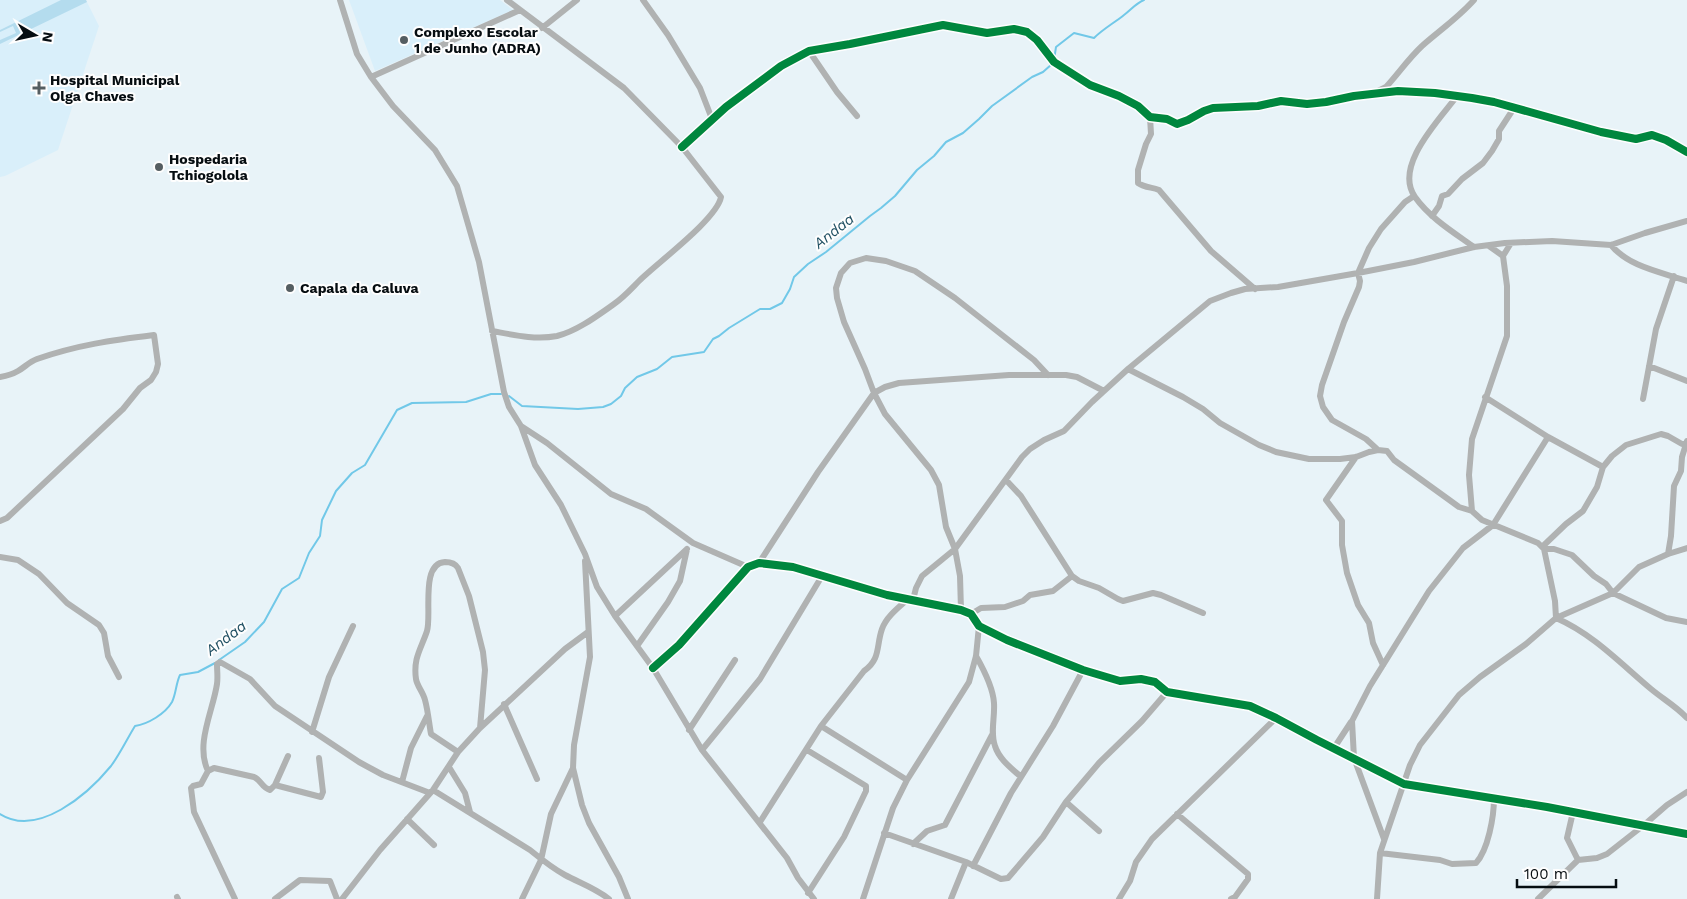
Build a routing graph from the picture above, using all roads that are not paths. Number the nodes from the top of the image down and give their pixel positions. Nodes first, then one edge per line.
1 (340, 0) edge
2 (507, 0) edge
3 (576, 0) edge
4 (643, 0) edge
5 (1474, 0) edge
6 (520, 10) junction
7 (542, 28) junction
8 (809, 50) junction
9 (371, 77) junction
10 (1375, 93) junction
11 (1457, 96) junction
12 (1514, 108) junction
13 (856, 116) dead end
14 (1150, 117) junction
15 (712, 119) junction
16 (682, 147) junction
17 (1687, 152) edge
18 (1414, 196) junction
19 (1432, 216) junction
20 (1687, 221) edge
21 (1511, 243) junction
22 (1611, 245) junction
23 (1489, 246) junction
24 (1474, 247) junction
25 (1503, 256) junction
26 (1358, 273) junction
27 (1674, 276) junction
28 (1687, 281) edge
29 (1255, 289) junction
30 (492, 331) junction
31 (1649, 366) junction
32 (1128, 369) junction
33 (1048, 375) junction
34 (0, 377) edge
35 (1687, 381) edge
36 (1104, 391) junction
37 (874, 393) junction
38 (1485, 397) junction
39 (1643, 399) dead end
40 (521, 426) junction
41 (1548, 437) junction
42 (1686, 442) edge
43 (1378, 450) junction
44 (1356, 457) junction
45 (1602, 467) junction
46 (1006, 480) junction
47 (1472, 512) junction
48 (0, 521) edge
49 (1493, 525) junction
50 (693, 543) junction
51 (1543, 548) junction
52 (1687, 548) edge
53 (687, 549) junction
54 (955, 549) junction
55 (585, 554) junction
56 (1668, 554) junction
57 (0, 557) edge
58 (759, 563) junction
59 (748, 567) junction
60 (822, 576) junction
61 (1072, 576) junction
62 (1613, 593) junction
63 (910, 599) junction
64 (961, 610) junction
65 (1203, 613) dead end
66 (971, 614) junction
67 (615, 616) junction
68 (1556, 618) junction
69 (1687, 622) edge
70 (352, 626) dead end
71 (979, 626) junction
72 (588, 632) junction
73 (637, 646) junction
74 (976, 656) junction
75 (735, 660) dead end
76 (1383, 666) junction
77 (653, 668) junction
78 (1084, 670) junction
79 (119, 677) dead end
80 (1167, 692) junction
81 (504, 704) junction
82 (427, 716) junction
83 (1276, 718) junction
84 (1687, 718) edge
85 (1352, 721) junction
86 (821, 726) junction
87 (480, 728) junction
88 (689, 730) junction
89 (312, 732) junction
90 (992, 735) junction
91 (1334, 748) junction
92 (702, 750) junction
93 (807, 750) junction
94 (458, 752) junction
95 (288, 756) dead end
96 (319, 758) dead end
97 (1354, 758) junction
98 (449, 767) junction
99 (573, 768) junction
100 (208, 771) junction
101 (1020, 776) junction
102 (537, 779) dead end
103 (907, 780) junction
104 (402, 782) junction
105 (1404, 784) junction
106 (275, 785) junction
107 (432, 792) junction
108 (1687, 792) edge
109 (1494, 798) junction
110 (1066, 802) junction
111 (470, 812) junction
112 (1573, 812) junction
113 (1177, 814) junction
114 (407, 819) junction
115 (760, 822) junction
116 (1644, 825) junction
117 (1099, 831) dead end
118 (884, 833) junction
119 (1687, 834) edge
120 (1384, 840) junction
121 (913, 844) junction
122 (434, 845) dead end
123 (1380, 853) junction
124 (541, 860) junction
125 (1578, 860) junction
126 (966, 862) junction
127 (973, 866) junction
128 (808, 893) junction
129 (342, 898) edge
130 (235, 899) edge
131 (275, 899) edge
132 (522, 899) edge
133 (609, 899) edge
134 (628, 899) edge
135 (814, 899) edge
136 (863, 899) edge
137 (951, 899) edge
138 (1119, 899) edge
139 (1234, 899) edge
140 (1377, 899) edge
141 (1538, 899) edge

1 - 9 street
2 - 6 street
3 - 7 street
4 - 15 street
5 - 10 street
6 - 7 street
6 - 9 street
7 - 16 street
8 - 13 street
8 - 14 street
8 - 15 street
9 - 30 street
10 - 11 street
10 - 14 street
11 - 12 street
11 - 18 street
12 - 17 street
12 - 19 street
14 - 29 street
15 - 16 street
16 - 30 street
18 - 19 street
18 - 26 street
19 - 24 street
20 - 22 street
21 - 22 street
21 - 23 street
21 - 25 street
22 - 27 street
23 - 24 street
23 - 25 street
24 - 26 street
25 - 38 street
26 - 29 street
26 - 43 street
27 - 28 street
27 - 31 street
29 - 32 street
30 - 40 street
31 - 35 street
31 - 39 street
32 - 36 street
32 - 44 street
33 - 36 street
33 - 37 street
33 - 37 street
34 - 48 street
36 - 46 street
37 - 54 street
37 - 58 street
38 - 41 street
38 - 47 street
40 - 50 street
40 - 55 street
41 - 45 street
41 - 49 street
42 - 45 street
42 - 56 street
43 - 44 street
43 - 47 street
44 - 76 street
45 - 51 street
46 - 54 street
46 - 61 street
47 - 49 street
49 - 51 street
49 - 76 street
50 - 53 street
50 - 59 street
51 - 62 street
51 - 68 street
52 - 56 street
53 - 67 street
53 - 73 street
54 - 63 street
54 - 64 street
55 - 67 street
55 - 72 street
56 - 62 street
57 - 79 street
58 - 59 street
58 - 60 street
59 - 77 street
60 - 63 street
60 - 92 street
61 - 65 street
61 - 66 street
62 - 68 street
62 - 69 street
63 - 64 street
63 - 86 street
64 - 66 street
66 - 71 street
67 - 73 street
68 - 84 street
68 - 105 street
70 - 89 street
71 - 74 street
71 - 78 street
72 - 81 street
72 - 99 street
73 - 77 street
74 - 90 street
74 - 103 street
75 - 88 street
76 - 85 street
77 - 88 street
78 - 80 street
78 - 101 street
80 - 83 street
80 - 110 street
81 - 87 street
81 - 102 street
82 - 87 street
82 - 94 street
82 - 104 street
83 - 91 street
83 - 113 street
85 - 91 street
85 - 97 street
86 - 93 street
86 - 103 street
87 - 94 street
88 - 92 street
89 - 100 street
89 - 104 street
90 - 101 street
90 - 121 street
91 - 97 street
92 - 115 street
93 - 115 street
93 - 128 street
94 - 98 street
95 - 106 street
96 - 106 street
97 - 105 street
97 - 120 street
98 - 107 street
98 - 111 street
99 - 124 street
99 - 134 street
100 - 106 street
100 - 130 street
101 - 127 street
103 - 118 street
104 - 107 street
105 - 109 street
105 - 120 street
107 - 111 street
107 - 114 street
108 - 116 street
109 - 112 street
109 - 123 street
110 - 117 street
110 - 127 street
111 - 124 street
112 - 116 street
112 - 125 street
113 - 138 street
113 - 139 street
114 - 122 street
114 - 129 street
115 - 128 street
116 - 119 street
116 - 125 street
118 - 121 street
118 - 136 street
120 - 123 street
121 - 126 street
123 - 140 street
124 - 132 street
124 - 133 street
125 - 141 street
126 - 127 street
126 - 137 street
128 - 135 street
129 - 131 street

